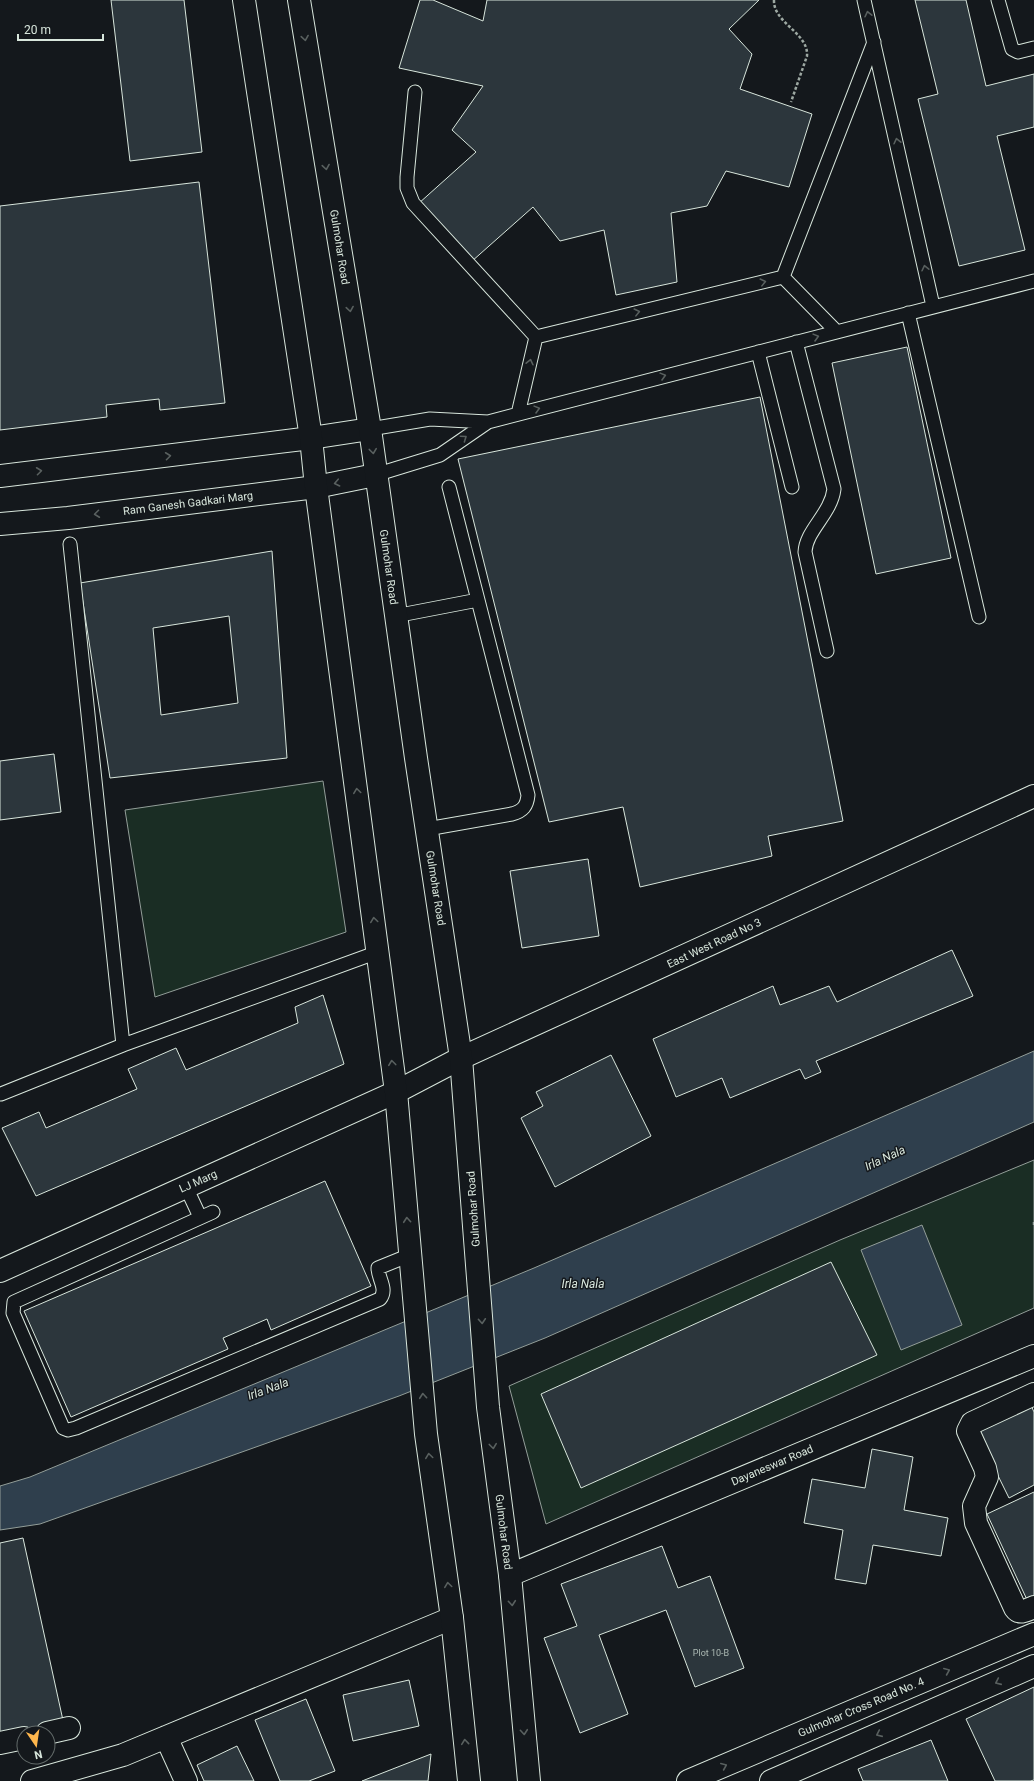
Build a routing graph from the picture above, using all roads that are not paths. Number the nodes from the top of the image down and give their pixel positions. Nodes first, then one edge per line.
1 (244, 0) edge
2 (299, 0) edge
3 (864, 0) edge
4 (998, 0) edge
5 (874, 42) junction
6 (1034, 48) edge
7 (415, 92) dead end
8 (783, 277) junction
9 (1034, 281) edge
10 (933, 306) junction
11 (908, 313) junction
12 (836, 331) junction
13 (536, 337) junction
14 (796, 342) junction
15 (758, 352) junction
16 (518, 414) junction
17 (488, 422) junction
18 (370, 429) junction
19 (311, 438) junction
20 (375, 475) junction
21 (0, 476) edge
22 (316, 487) junction
23 (449, 487) dead end
24 (792, 487) dead end
25 (0, 524) edge
26 (70, 544) dead end
27 (478, 600) junction
28 (396, 616) junction
29 (979, 617) dead end
30 (827, 651) dead end
31 (1034, 796) edge
32 (427, 829) junction
33 (378, 952) junction
34 (123, 1045) junction
35 (461, 1058) junction
36 (396, 1092) junction
37 (1, 1094) dead end
38 (186, 1187) junction
39 (410, 1255) junction
40 (0, 1271) edge
41 (1034, 1356) edge
42 (1034, 1394) edge
43 (510, 1575) junction
44 (1034, 1607) edge
45 (452, 1618) junction
46 (1034, 1634) edge
47 (1034, 1666) edge
48 (69, 1728) dead end
49 (56, 1731) edge
50 (166, 1737) junction
51 (16, 1740) edge
52 (0, 1744) edge
53 (32, 1781) edge
54 (186, 1781) edge
55 (469, 1781) edge
56 (529, 1781) edge
57 (688, 1781) edge
58 (771, 1781) edge

1 - 19 street
2 -> 18 street, Gulmohar Road
5 -> 3 lane
4 - 6 lane
5 - 8 lane
10 -> 5 lane
7 - 13 lane
8 - 12 lane
13 -> 8 lane
9 - 10 lane
10 - 11 lane
11 - 12 lane
11 - 29 lane
14 -> 12 lane
16 -> 13 lane
14 - 15 lane
14 - 30 lane
16 -> 15 lane
15 - 24 lane
16 - 17 lane
17 - 18 lane
20 -> 17 lane
18 - 19 street
18 -> 20 street, Gulmohar Road
21 -> 19 street
19 - 22 street
20 -> 22 street, Ram Ganesh Gadkari Marg
20 - 28 street, Gulmohar Road
22 -> 25 street, Ram Ganesh Gadkari Marg
33 -> 22 street
23 - 27 lane
26 - 34 lane
27 - 28 lane
27 - 32 lane
28 - 32 street, Gulmohar Road
31 - 35 street, East West Road No 3
32 - 35 street, Gulmohar Road
33 - 34 lane
36 -> 33 street
34 - 37 lane
35 - 36 street, East West Road No 3
35 -> 43 street, Gulmohar Road
36 - 38 street, LJ Marg
39 -> 36 street
38 - 39 lane
38 - 40 street, LJ Marg
45 -> 39 street
41 - 43 street, Dayaneswar Road
42 - 44 street
43 -> 56 street, Gulmohar Road
45 - 50 street
55 -> 45 street
57 -> 46 street, Gulmohar Cross Road No. 4
47 -> 58 street
48 - 49 street
50 - 53 street
50 - 54 street
51 - 52 street

